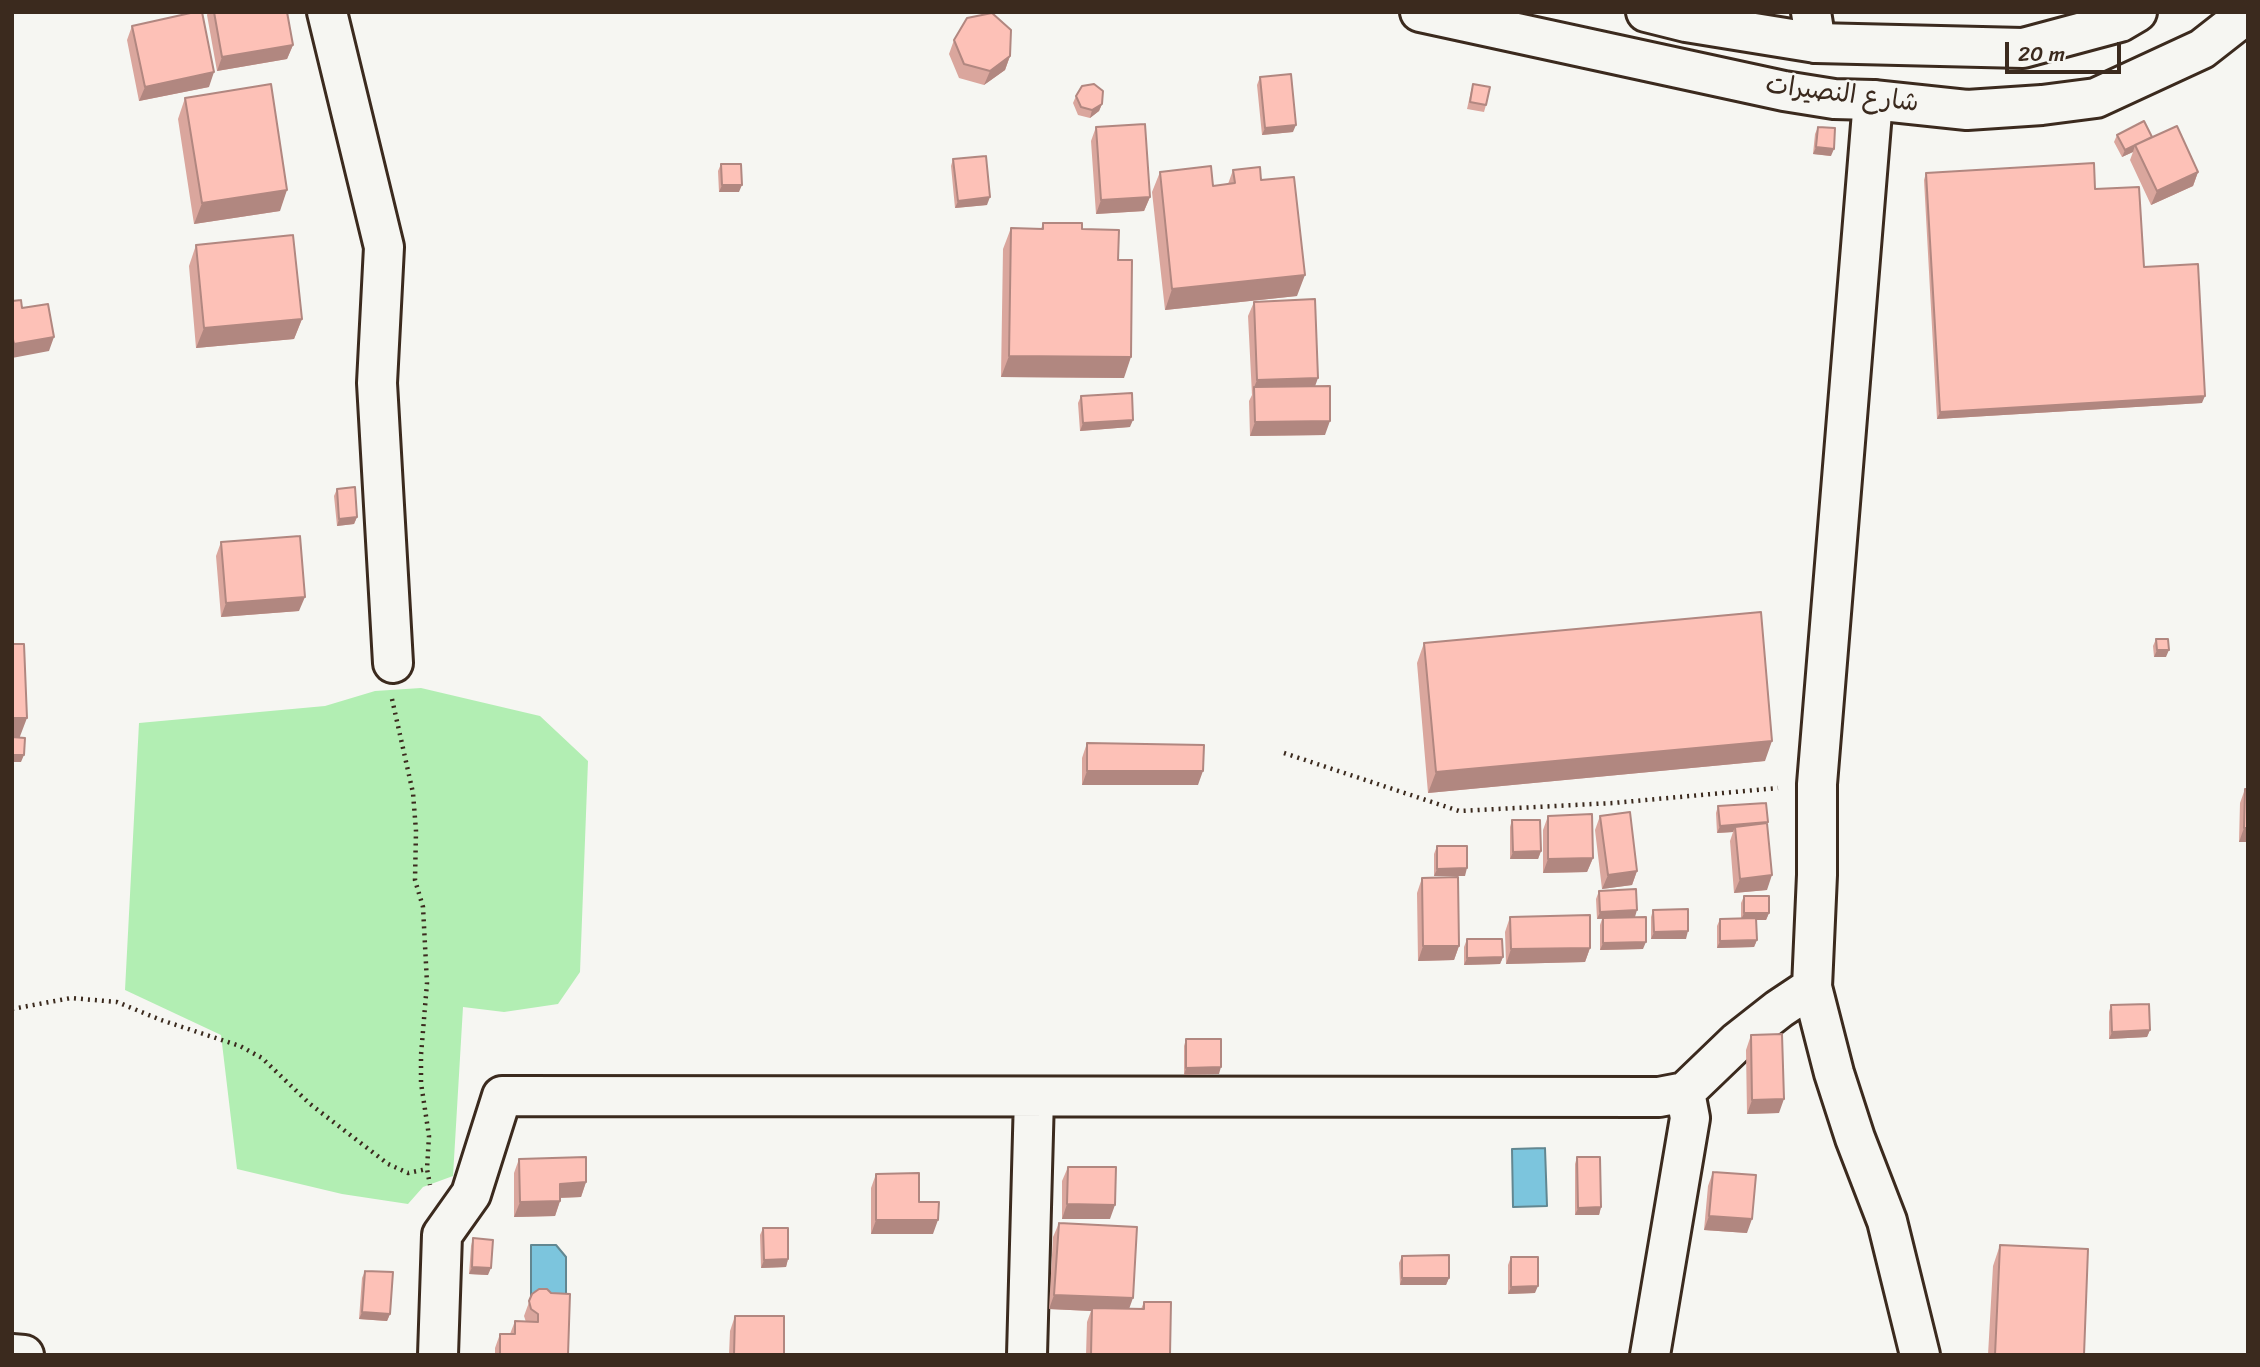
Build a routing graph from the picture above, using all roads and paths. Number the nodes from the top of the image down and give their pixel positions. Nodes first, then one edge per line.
1 (327, 12) edge
2 (1420, 12) edge
3 (1646, 12) edge
4 (2137, 12) edge
5 (2248, 13) edge
6 (1814, 28) edge
7 (1873, 100) junction
8 (393, 663) joint
9 (1284, 753) dead end
10 (1817, 784) junction
11 (1812, 987) junction
12 (12, 1009) edge
13 (1685, 1092) junction
14 (1034, 1097) junction
15 (427, 1170) junction
16 (442, 1235) junction
17 (12, 1354) edge
18 (24, 1355) edge
19 (438, 1355) edge
20 (1027, 1355) edge
21 (1650, 1355) edge
22 (1920, 1355) edge

1 - 8 street
2 - 7 street, شارع النصيرات
3 - 6 street, شارع النصيرات
4 - 6 street, شارع النصيرات
5 - 7 street, شارع النصيرات
7 - 10 street
8 - 15 path
9 - 10 path
10 - 11 street
11 - 13 street
11 - 22 street
12 - 15 path
13 - 14 street
13 - 21 street
14 - 16 street
14 - 20 street
15 - 16 path
16 - 19 street
17 - 18 street

